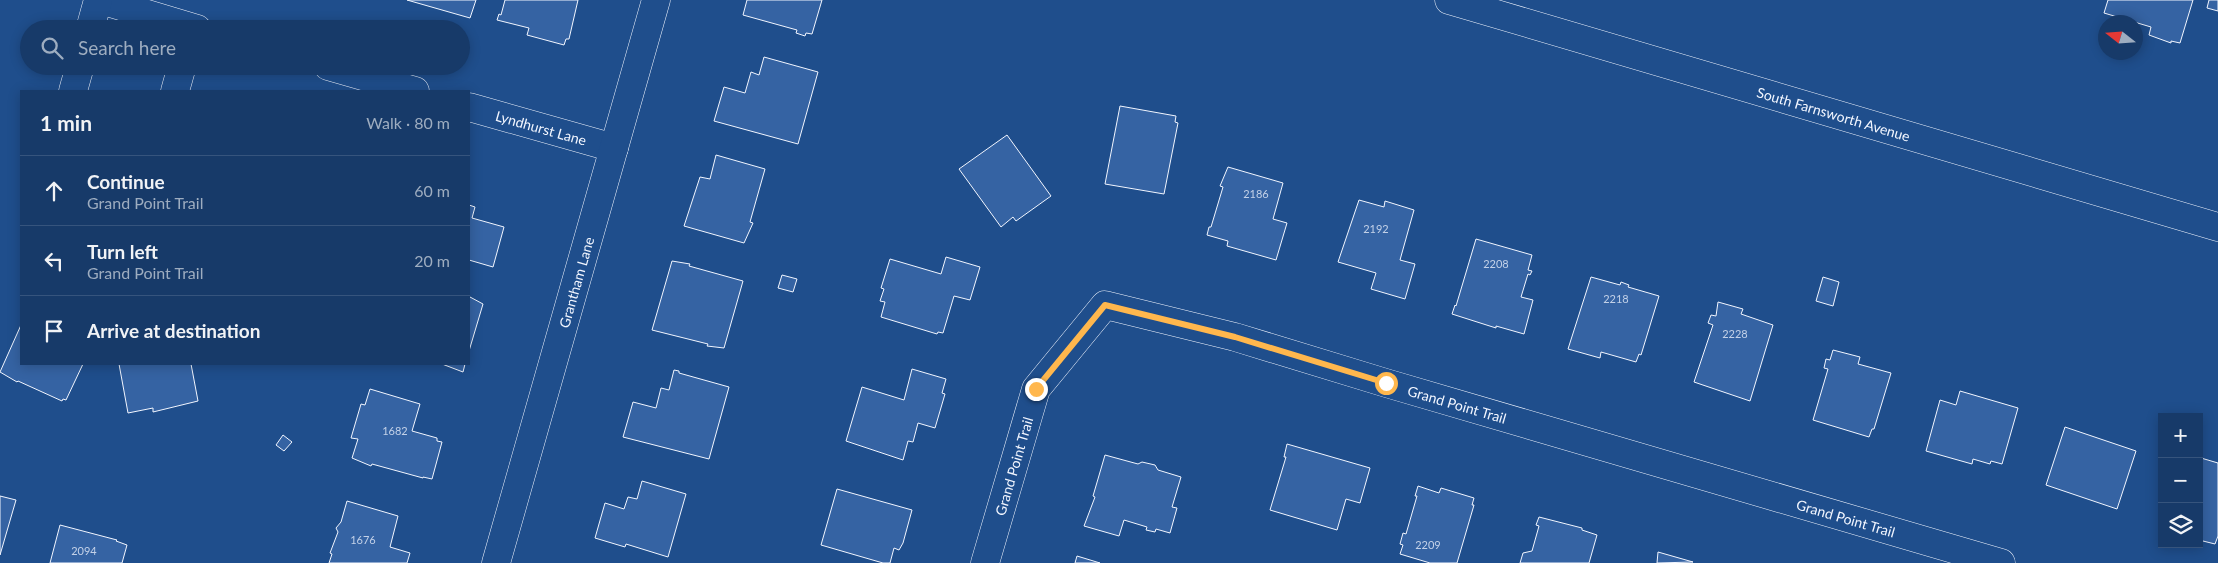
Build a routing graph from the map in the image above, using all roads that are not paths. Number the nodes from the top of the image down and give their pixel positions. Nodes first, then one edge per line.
1 (99, 0) edge
2 (656, 0) edge
3 (1449, 0) edge
4 (93, 20) edge
5 (167, 20) edge
6 (77, 75) edge
7 (179, 75) edge
8 (359, 75) edge
9 (73, 90) edge
10 (175, 90) edge
11 (412, 90) edge
12 (470, 107) edge
13 (614, 148) junction
14 (2218, 227) edge
15 (496, 563) edge
16 (985, 563) edge
17 (2001, 563) edge

1 - 4 street
1 - 5 street
2 - 13 street, Grantham Lane
3 - 14 street, South Farnsworth Avenue
6 - 9 street
7 - 10 street
8 - 11 street
12 - 13 street, Lyndhurst Lane
13 - 15 street, Grantham Lane
16 - 17 street, Grand Point Trail

